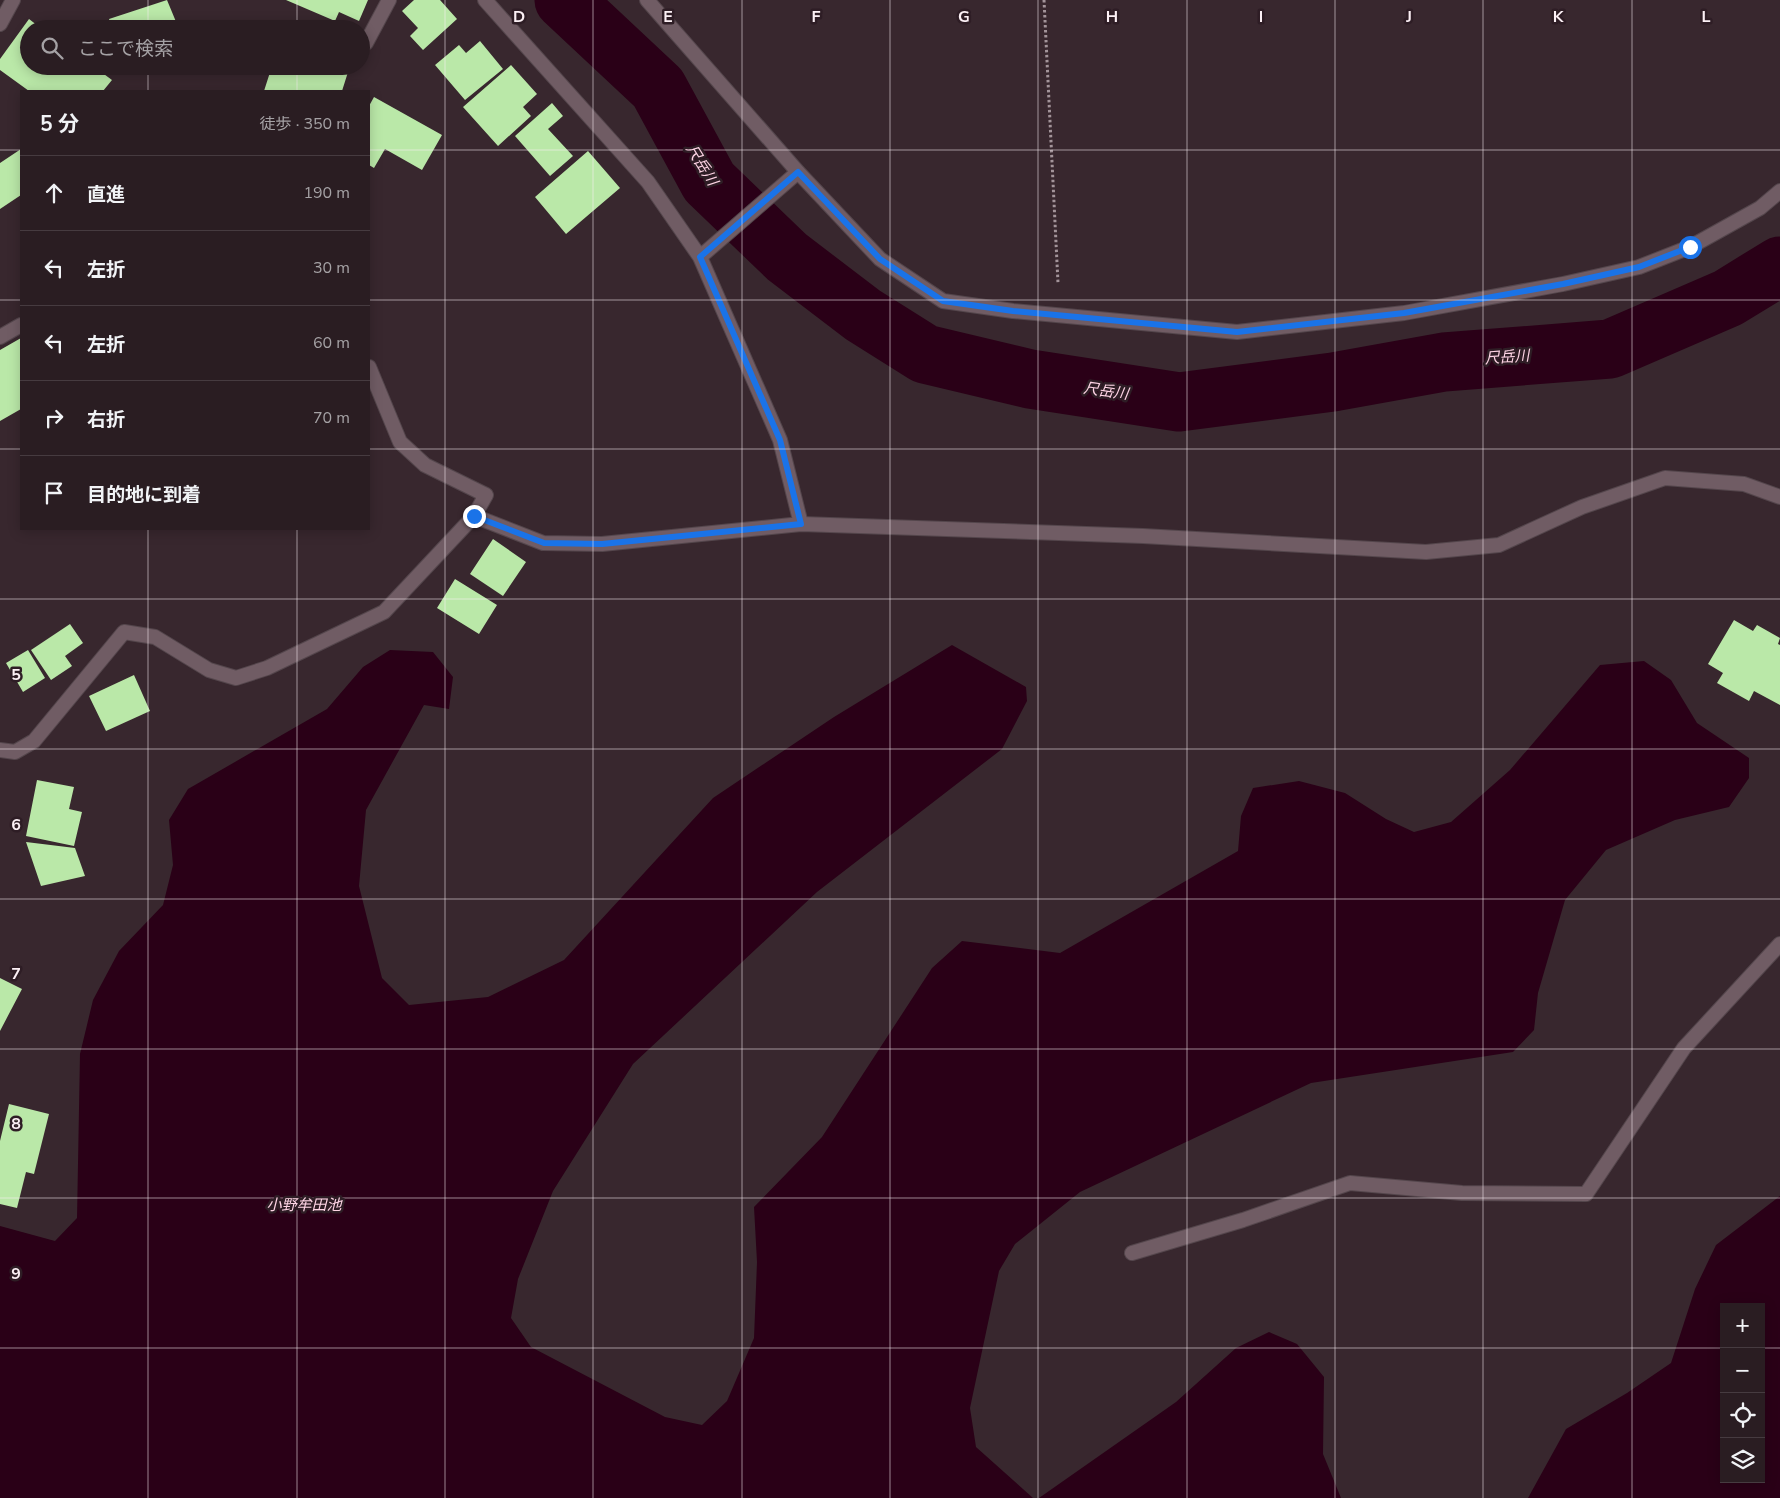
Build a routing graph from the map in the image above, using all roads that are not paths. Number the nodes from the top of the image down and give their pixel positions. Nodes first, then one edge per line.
1 (13, 0) edge
2 (389, 0) edge
3 (485, 0) edge
4 (647, 0) edge
5 (0, 24) edge
6 (370, 36) edge
7 (793, 177) junction
8 (1780, 191) edge
9 (700, 257) junction
10 (20, 326) edge
11 (0, 337) edge
12 (370, 369) edge
13 (1780, 497) edge
14 (474, 516) junction
15 (801, 524) junction
16 (0, 750) edge
17 (1780, 944) edge
18 (1132, 1253) dead end

1 - 5 street
2 - 6 street
3 - 9 street
4 - 7 street
7 - 8 street
7 - 9 street
9 - 15 street
10 - 11 street
12 - 14 street
13 - 15 street
14 - 15 street
14 - 16 street
17 - 18 street

